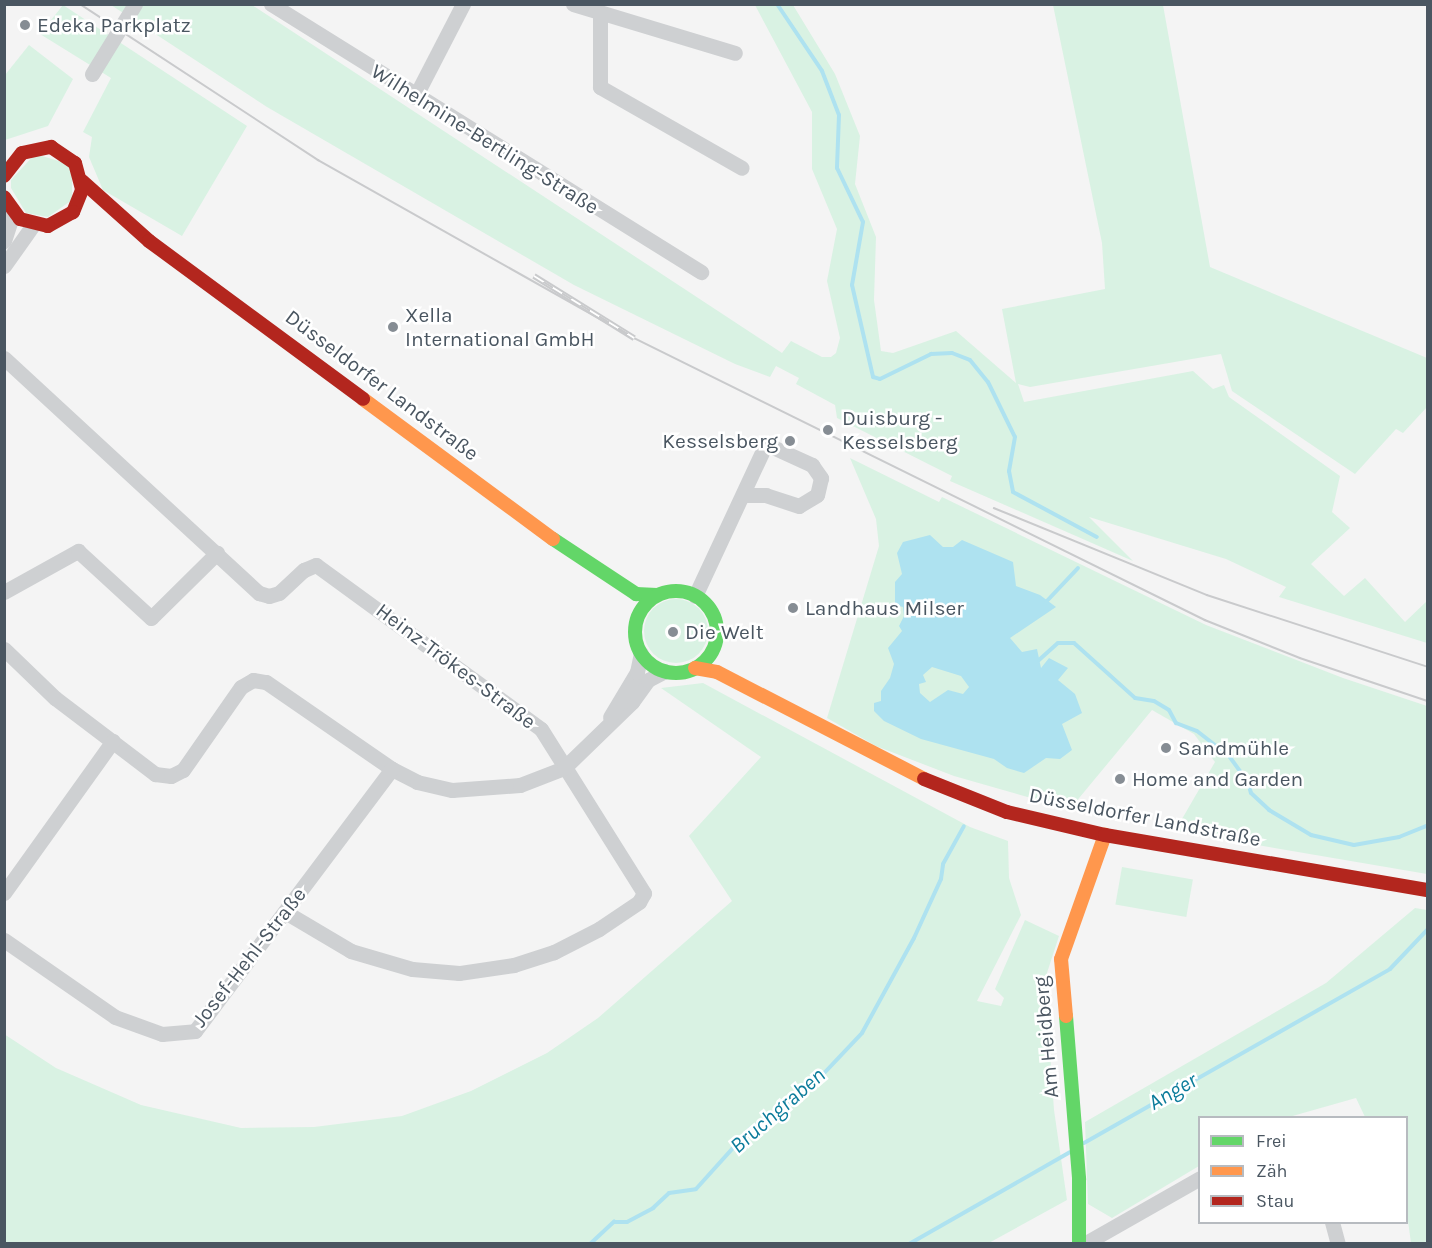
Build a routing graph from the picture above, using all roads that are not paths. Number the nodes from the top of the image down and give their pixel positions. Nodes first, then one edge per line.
1 (135, 4) edge
2 (271, 4) edge
3 (463, 4) edge
4 (573, 4) edge
5 (600, 14) junction
6 (735, 53) dead end
7 (92, 74) dead end
8 (415, 97) junction
9 (4, 155) edge
10 (19, 155) junction
11 (742, 168) dead end
12 (4, 176) edge
13 (82, 181) junction
14 (4, 197) edge
15 (73, 212) junction
16 (12, 213) junction
17 (33, 225) junction
18 (4, 241) edge
19 (149, 241) junction
20 (4, 266) edge
21 (701, 272) dead end
22 (4, 358) edge
23 (743, 495) junction
24 (218, 553) junction
25 (588, 565) junction
26 (4, 592) edge
27 (657, 596) junction
28 (695, 596) junction
29 (636, 623) junction
30 (716, 642) junction
31 (4, 649) edge
32 (641, 653) junction
33 (695, 668) junction
34 (666, 671) junction
35 (771, 701) junction
36 (608, 721) junction
37 (113, 741) junction
38 (564, 768) junction
39 (392, 769) junction
40 (1105, 835) junction
41 (1428, 890) edge
42 (5, 892) edge
43 (285, 912) junction
44 (4, 940) edge
45 (1198, 1179) edge
46 (1333, 1224) edge
47 (1079, 1244) edge
48 (1084, 1244) edge
49 (1338, 1244) edge

1 - 7 street
2 - 8 street, Wilhelmine-Bertling-Straße
3 - 8 street
4 - 5 street
5 - 6 street
5 - 11 street
8 - 21 street, Wilhelmine-Bertling-Straße
9 - 10 main road
10 - 12 main road
10 - 13 main road, Düsseldorfer Landstraße
13 - 15 main road
13 - 19 main road, Düsseldorfer Landstraße
14 - 16 main road
15 - 17 main road
15 - 19 main road, Düsseldorfer Landstraße
16 - 17 main road
16 - 18 street
17 - 20 street
19 - 25 main road, Düsseldorfer Landstraße
22 - 24 street, Heinz-Trökes-Straße
23 - 23 street
23 - 28 street
24 - 26 street
24 - 38 street, Heinz-Trökes-Straße
25 - 27 main road, Düsseldorfer Landstraße
25 - 29 main road, Düsseldorfer Landstraße
27 - 28 main road
27 - 29 main road
28 - 30 main road
29 - 32 main road
30 - 33 main road
30 - 35 main road, Düsseldorfer Landstraße
31 - 37 street
32 - 34 main road
32 - 36 street
33 - 34 main road
33 - 35 main road, Düsseldorfer Landstraße
34 - 36 street
35 - 40 main road, Düsseldorfer Landstraße
36 - 38 street
37 - 39 street
37 - 42 street
38 - 39 street
38 - 43 street, Heinz-Trökes-Straße
39 - 43 street, Josef-Hehl-Straße
40 - 41 main road, Düsseldorfer Landstraße
40 - 47 main road, Am Heidberg
43 - 44 street, Josef-Hehl-Straße
45 - 48 street
46 - 49 street

